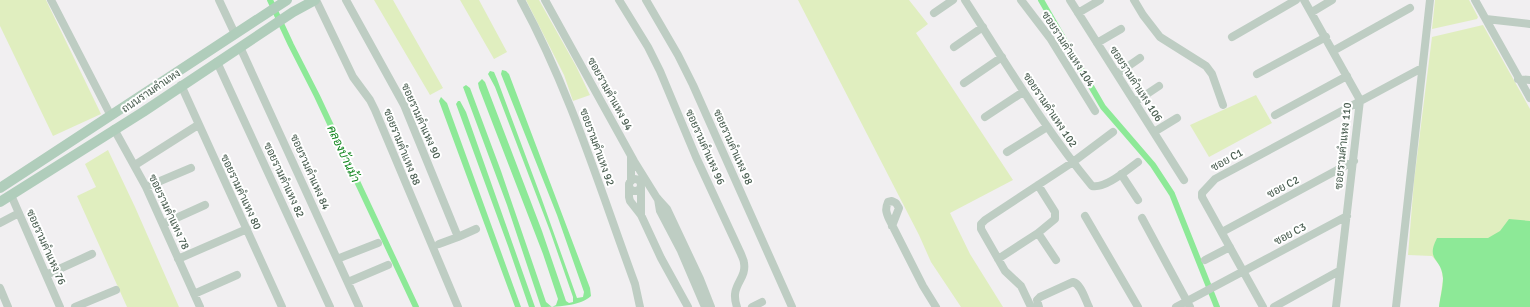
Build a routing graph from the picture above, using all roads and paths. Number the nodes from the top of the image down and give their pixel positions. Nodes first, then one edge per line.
1 (51, 0) edge
2 (219, 0) edge
3 (287, 0) edge
4 (316, 0) edge
5 (521, 0) edge
6 (545, 0) edge
7 (619, 0) edge
8 (646, 0) edge
9 (953, 0) edge
10 (965, 0) edge
11 (1021, 0) edge
12 (1070, 0) edge
13 (1100, 0) edge
14 (1134, 0) edge
15 (1296, 0) edge
16 (1304, 0) edge
17 (1332, 0) edge
18 (1430, 0) edge
19 (1475, 0) edge
20 (350, 1) edge
21 (1410, 8) dead end
22 (1312, 12) junction
23 (934, 13) dead end
24 (1078, 13) junction
25 (1486, 19) junction
26 (1530, 24) edge
27 (983, 27) junction
28 (1121, 29) dead end
29 (235, 34) junction
30 (1232, 37) dead end
31 (1326, 37) junction
32 (1097, 43) junction
33 (240, 47) junction
34 (954, 47) dead end
35 (1333, 51) junction
36 (1002, 57) junction
37 (1140, 58) dead end
38 (217, 62) junction
39 (1422, 68) junction
40 (1117, 74) junction
41 (1257, 74) dead end
42 (1347, 76) junction
43 (1518, 79) junction
44 (1530, 80) edge
45 (964, 83) dead end
46 (180, 85) junction
47 (1159, 86) dead end
48 (1023, 92) junction
49 (1530, 98) edge
50 (136, 100) junction
51 (1360, 100) junction
52 (1135, 102) junction
53 (1223, 105) dead end
54 (1095, 111) dead end
55 (143, 112) junction
56 (1275, 115) dead end
57 (111, 116) junction
58 (985, 117) dead end
59 (1177, 118) dead end
60 (198, 125) junction
61 (1047, 127) junction
62 (114, 129) junction
63 (1112, 132) dead end
64 (1154, 132) junction
65 (1007, 152) dead end
66 (631, 155) junction
67 (1354, 161) junction
68 (1073, 162) junction
69 (1138, 162) dead end
70 (135, 165) junction
71 (637, 165) junction
72 (191, 168) dead end
73 (1121, 174) junction
74 (1184, 180) dead end
75 (630, 183) junction
76 (640, 184) junction
77 (1038, 185) junction
78 (0, 188) edge
79 (146, 188) junction
80 (10, 195) junction
81 (657, 198) junction
82 (1138, 200) dead end
83 (0, 202) edge
84 (205, 204) dead end
85 (19, 213) junction
86 (641, 215) junction
87 (1085, 216) dead end
88 (1347, 216) junction
89 (1142, 218) dead end
90 (0, 223) edge
91 (163, 224) junction
92 (892, 226) dead end
93 (246, 229) junction
94 (476, 229) dead end
95 (1222, 232) junction
96 (1038, 233) junction
97 (458, 237) junction
98 (378, 243) dead end
99 (439, 244) dead end
100 (1230, 247) junction
101 (92, 254) dead end
102 (178, 259) junction
103 (337, 259) junction
104 (998, 259) junction
105 (1056, 260) dead end
106 (1205, 260) dead end
107 (388, 265) dead end
108 (1243, 271) junction
109 (1339, 271) junction
110 (46, 275) junction
111 (237, 275) dead end
112 (348, 282) junction
113 (0, 288) edge
114 (116, 290) dead end
115 (194, 294) junction
116 (762, 302) dead end
117 (1189, 304) edge
118 (8, 307) edge
119 (60, 307) edge
120 (75, 307) edge
121 (200, 307) edge
122 (282, 307) edge
123 (330, 307) edge
124 (359, 307) edge
125 (458, 307) edge
126 (640, 307) edge
127 (688, 307) edge
128 (705, 307) edge
129 (710, 307) edge
130 (736, 307) edge
131 (752, 307) edge
132 (792, 307) edge
133 (936, 307) edge
134 (1031, 307) edge
135 (1039, 307) edge
136 (1089, 307) edge
137 (1138, 307) edge
138 (1176, 307) edge
139 (1263, 307) edge
140 (1274, 307) edge
141 (1336, 307) edge
142 (1396, 307) edge

1 - 57 street
2 - 29 street
3 - 29 main road, ถนนรามคำแหง
4 - 33 main road, ถนนรามคำแหง
4 - 125 street, ซอยรามคำแหง 88
5 - 126 street, ซอยรามคําแหง 92
6 - 66 street, ซอยรามคําแหง 94
7 - 130 street, ซอยรามคําแหง 96
8 - 132 street, ซอยรามคําแหง 98
9 - 23 street
10 - 27 street, ซอยรามคําแหง 102
11 - 54 street, ซอยรามคําแหง 104
12 - 24 street, ซอยรามคําแหง 106
13 - 24 street
14 - 53 street
15 - 30 street
16 - 22 street, ซอยรามคำแหง 110
17 - 22 street
18 - 39 street
19 - 25 street
20 - 97 street, ซอยรามคำแหง 90
21 - 35 street
22 - 31 street, ซอยรามคำแหง 110
24 - 32 street, ซอยรามคําแหง 106
25 - 26 street
25 - 43 street
27 - 34 street
27 - 36 street, ซอยรามคําแหง 102
28 - 32 street
29 - 50 main road, ถนนรามคำแหง
31 - 35 street, ซอยรามคำแหง 110
31 - 41 street
32 - 40 street, ซอยรามคําแหง 106
33 - 38 main road, ถนนรามคำแหง
33 - 103 street, ซอยรามคำแหง 84
35 - 42 street, ซอยรามคำแหง 110
36 - 45 street
36 - 48 street, ซอยรามคําแหง 102
37 - 40 street
38 - 46 main road, ถนนรามคำแหง
38 - 123 street, ซอยรามคำแหง 82
39 - 51 street, ซอย C1
39 - 142 street
40 - 52 street, ซอยรามคําแหง 106
42 - 51 street, ซอยรามคำแหง 110
42 - 56 street
43 - 44 street
43 - 49 street
46 - 55 main road, ถนนรามคำแหง
46 - 60 street, ซอยรามคำแหง 80
47 - 52 street
48 - 58 street
48 - 61 street, ซอยรามคําแหง 102
50 - 55 main road
50 - 57 main road, ถนนรามคำแหง
51 - 67 street, ซอยรามคำแหง 110
51 - 95 street, ซอย C1
52 - 64 street, ซอยรามคําแหง 106
55 - 62 main road, ถนนรามคำแหง
57 - 78 main road, ถนนรามคำแหง
59 - 64 street
60 - 70 street
60 - 93 street, ซอยรามคำแหง 80
61 - 65 street
61 - 68 street, ซอยรามคําแหง 102
62 - 70 street, ซอยรามคำแหง 78
62 - 80 main road, ถนนรามคำแหง
63 - 68 street
64 - 74 street, ซอยรามคําแหง 106
66 - 71 street, ซอยรามคําแหง 94
66 - 75 street
67 - 88 street, ซอยรามคำแหง 110
67 - 95 street, ซอย C2
68 - 73 street, ซอยรามคําแหง 102
68 - 77 street
69 - 73 street, ซอยรามคําแหง 102
70 - 79 street, ซอยรามคำแหง 78
71 - 76 street
71 - 81 street, ซอยรามคําแหง 94
72 - 79 street
73 - 82 street
75 - 76 street
75 - 86 street
76 - 86 street
77 - 96 street
77 - 104 street
79 - 91 street, ซอยรามคำแหง 78
80 - 83 main road, ถนนรามคำแหง
80 - 85 street, ซอยรามคำแหง 76
81 - 128 street, ซอยรามคําแหง 94
81 - 129 street, ซอยรามคําแหง 94
84 - 91 street
85 - 90 street
85 - 110 street, ซอยรามคำแหง 76
86 - 127 street
87 - 137 street
88 - 108 street, ซอย C3
88 - 109 street, ซอยรามคำแหง 110
89 - 117 street
91 - 102 street, ซอยรามคำแหง 78
92 - 133 street
93 - 102 street
93 - 122 street, ซอยรามคำแหง 80
94 - 97 street
95 - 100 street, ซอย C1
96 - 104 street
96 - 105 street
97 - 99 street
98 - 103 street
100 - 106 street
100 - 108 street, ซอย C1
101 - 110 street
102 - 115 street, ซอยรามคำแหง 78
103 - 112 street, ซอยรามคำแหง 84
104 - 134 street
107 - 112 street
108 - 117 street, ซอย C3
108 - 139 street, ซอย C1
109 - 140 street
109 - 141 street, ซอยรามคำแหง 110
110 - 119 street, ซอยรามคำแหง 76
111 - 115 street
112 - 124 street, ซอยรามคำแหง 84
113 - 118 street
114 - 120 street
115 - 121 street, ซอยรามคำแหง 78
116 - 131 street
117 - 138 street, ซอย C3
135 - 136 street

